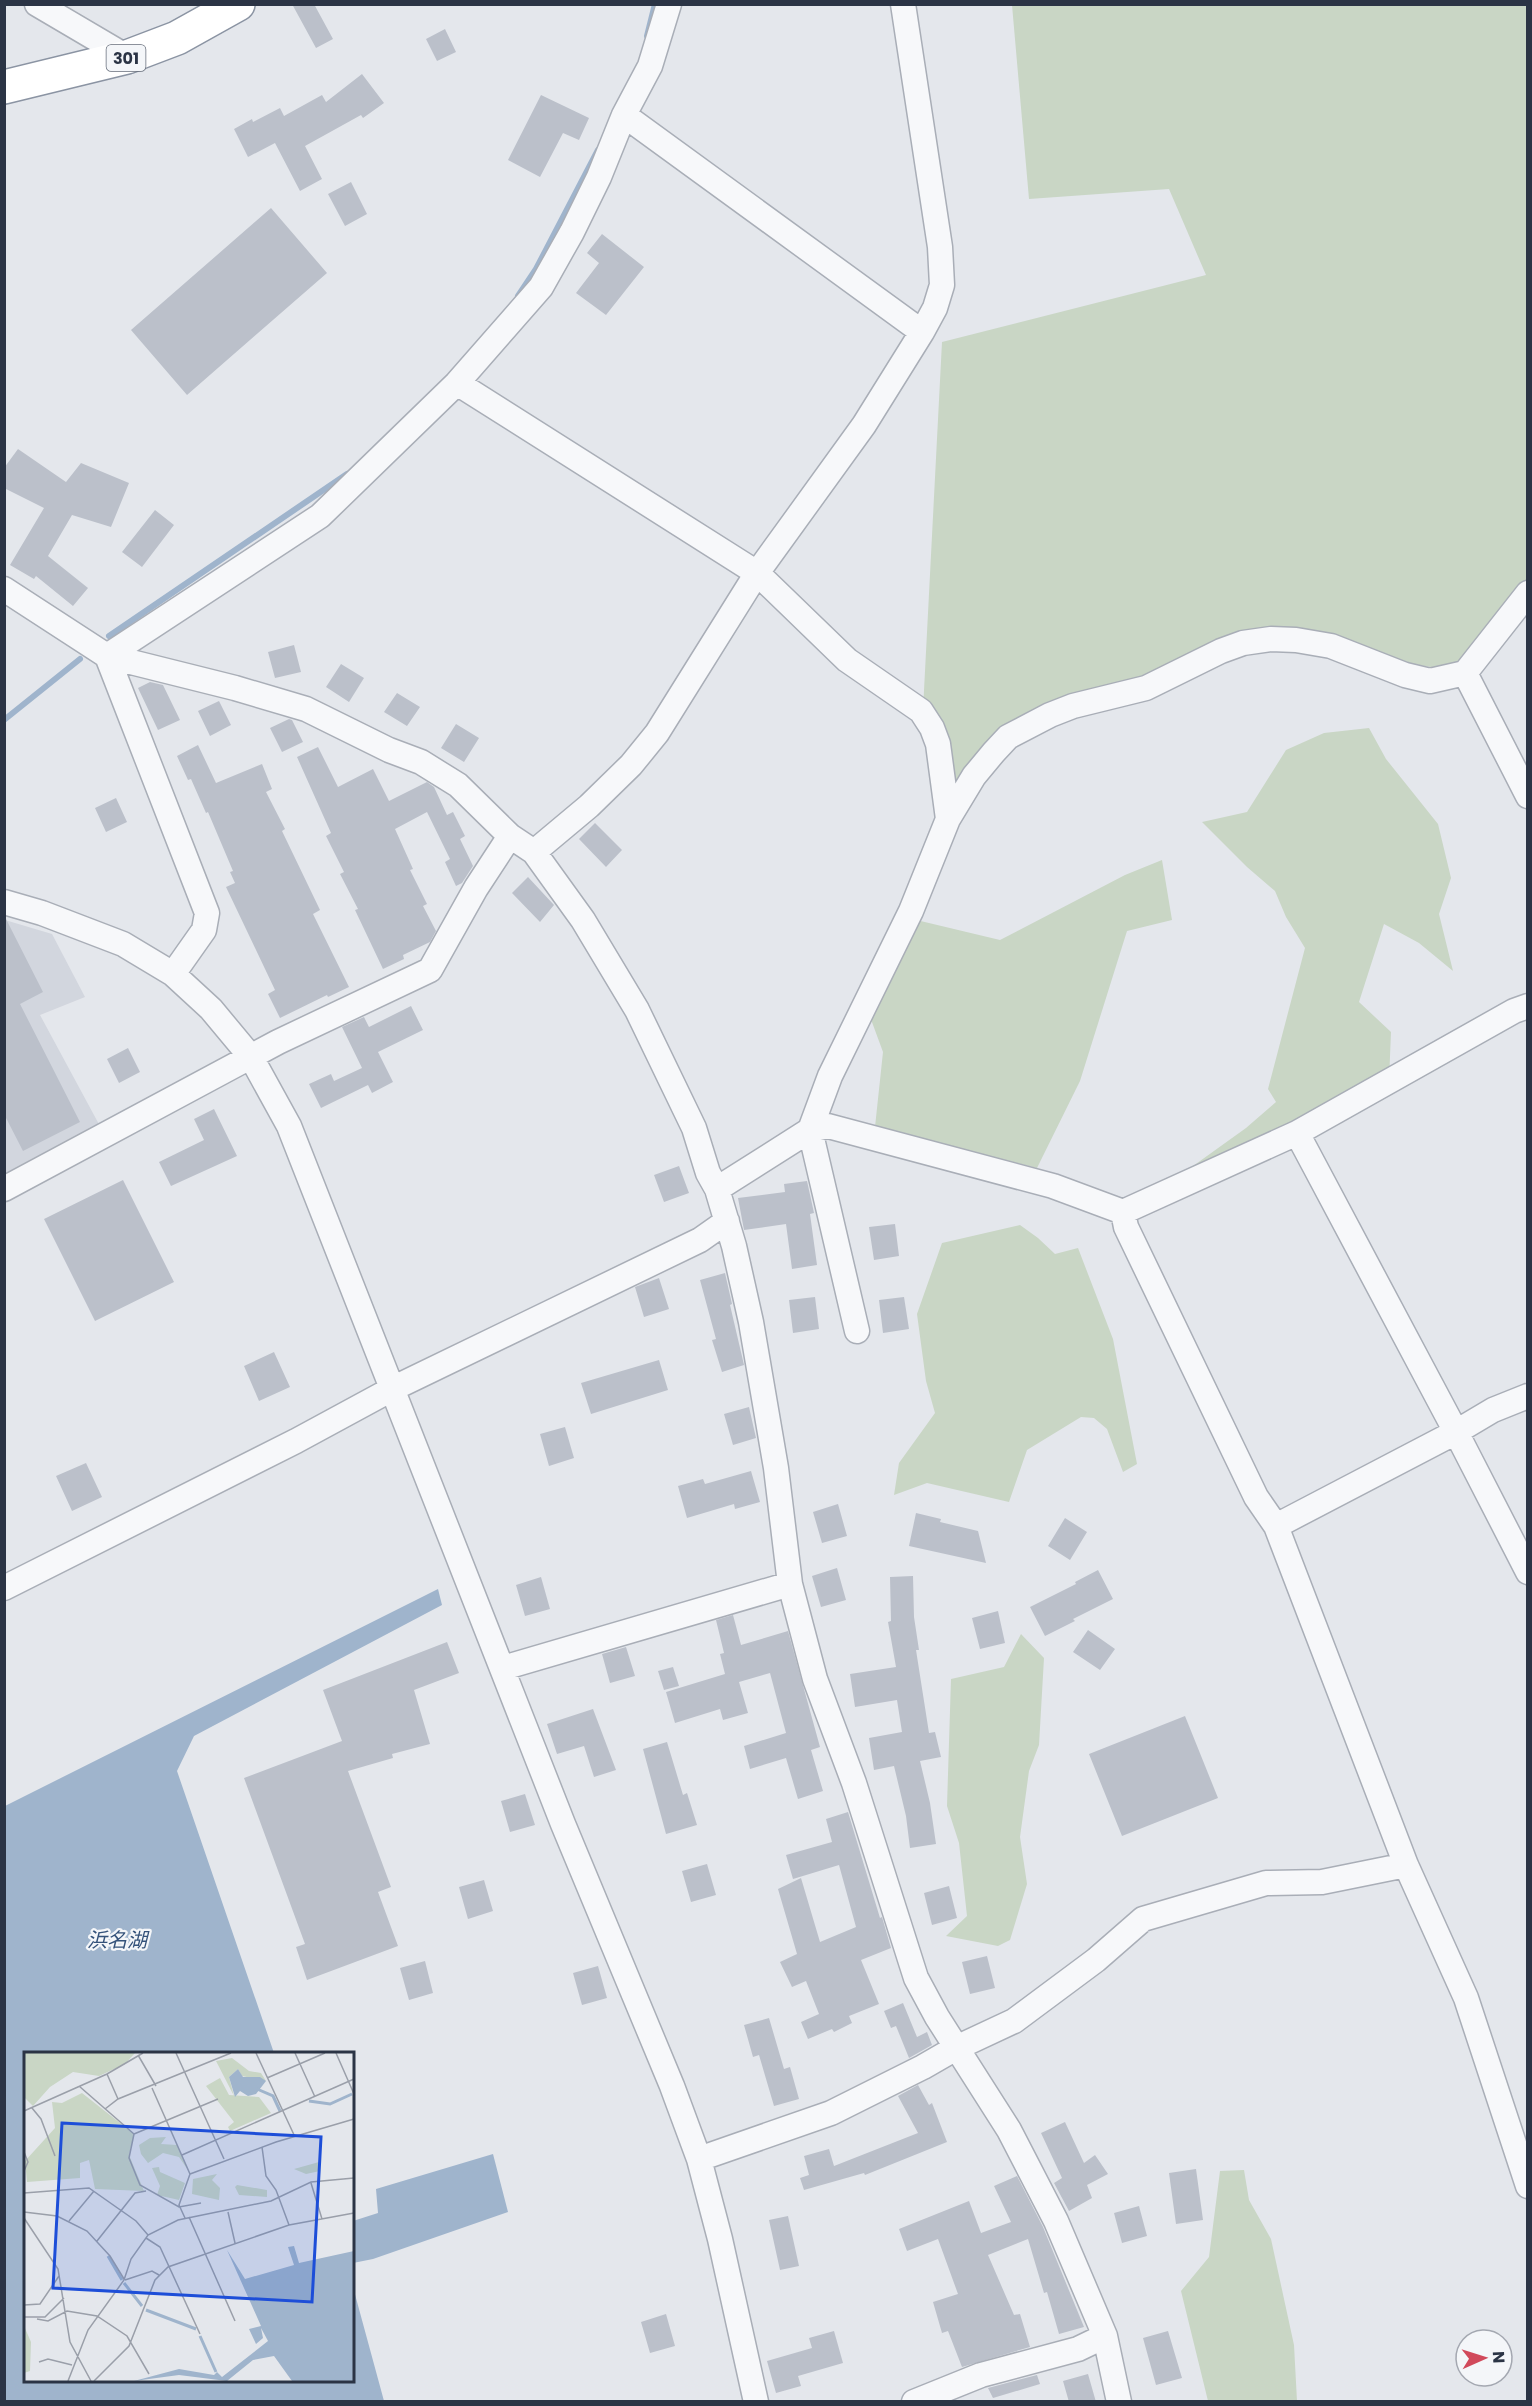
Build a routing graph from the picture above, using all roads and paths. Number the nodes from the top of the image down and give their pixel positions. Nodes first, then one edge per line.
1 (37, 4) edge
2 (238, 4) edge
3 (669, 4) edge
4 (903, 4) edge
5 (127, 57) junction
6 (4, 87) edge
7 (624, 115) junction
8 (922, 332) junction
9 (457, 383) junction
10 (757, 573) junction
11 (4, 589) edge
12 (1527, 593) edge
13 (107, 656) junction
14 (1465, 673) junction
15 (1527, 796) edge
16 (948, 819) junction
17 (510, 836) junction
18 (534, 852) junction
19 (4, 902) edge
20 (173, 974) junction
21 (1527, 1006) edge
22 (251, 1057) junction
23 (810, 1130) junction
24 (1297, 1133) junction
25 (4, 1189) edge
26 (717, 1189) junction
27 (1123, 1212) junction
28 (727, 1221) junction
29 (857, 1330) dead end
30 (392, 1389) junction
31 (1527, 1396) edge
32 (1456, 1432) junction
33 (1276, 1526) junction
34 (1527, 1572) edge
35 (790, 1584) junction
36 (4, 1588) edge
37 (503, 1668) junction
38 (1406, 1865) junction
39 (956, 2048) junction
40 (699, 2159) junction
41 (1525, 2171) edge
42 (1105, 2336) junction
43 (756, 2402) edge
44 (914, 2402) edge
45 (1119, 2402) edge

1 - 5 street
2 - 5 highway, 301
3 - 7 street
4 - 8 street
5 - 6 highway, 301
7 - 8 street
7 - 9 street
8 - 10 street
9 - 10 street
9 - 13 street
10 - 16 street
10 - 18 street
11 - 13 street
12 - 14 street
13 - 17 street
13 - 20 street
14 - 15 street
14 - 16 street
16 - 23 street
17 - 18 street
17 - 22 street
18 - 26 street
19 - 20 street
20 - 22 street
21 - 24 street
22 - 25 street
22 - 30 street
23 - 26 street
23 - 27 street
23 - 29 street
24 - 27 street
24 - 32 street
26 - 28 street
27 - 33 street
28 - 30 street
28 - 35 street
30 - 36 street
30 - 37 street
31 - 32 street
32 - 33 street
32 - 34 street
33 - 38 street
35 - 37 street
35 - 39 street
37 - 40 street
38 - 39 street
38 - 41 street
39 - 40 street
39 - 42 street
40 - 43 street
42 - 44 street
42 - 45 street

